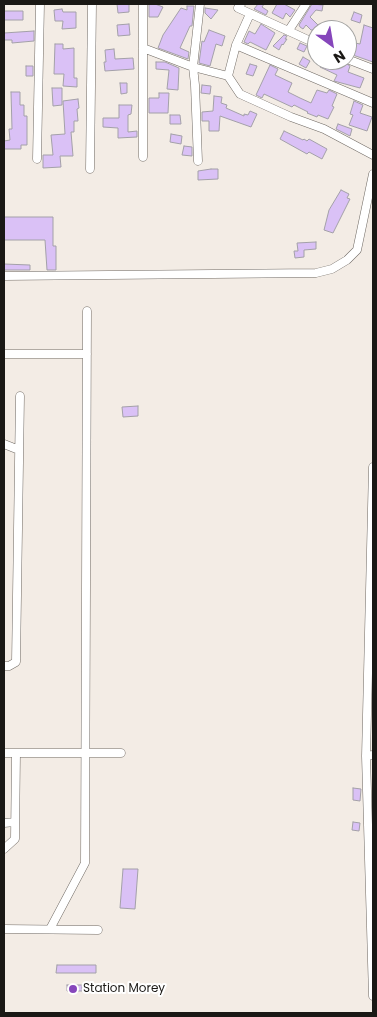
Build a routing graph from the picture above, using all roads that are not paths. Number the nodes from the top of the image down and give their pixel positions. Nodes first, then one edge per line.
1 (40, 4) edge
2 (92, 4) edge
3 (143, 4) edge
4 (200, 4) edge
5 (241, 4) edge
6 (306, 4) edge
7 (250, 14) junction
8 (289, 30) junction
9 (307, 39) edge
10 (236, 45) junction
11 (143, 48) junction
12 (357, 63) edge
13 (193, 66) junction
14 (373, 69) edge
15 (228, 76) junction
16 (373, 103) edge
17 (373, 155) edge
18 (143, 157) dead end
19 (37, 159) dead end
20 (198, 161) dead end
21 (90, 169) dead end
22 (373, 174) edge
23 (4, 276) edge
24 (87, 311) dead end
25 (4, 354) edge
26 (87, 354) junction
27 (20, 396) dead end
28 (4, 444) edge
29 (19, 450) junction
30 (373, 468) edge
31 (373, 484) edge
32 (373, 530) edge
33 (372, 606) edge
34 (371, 657) edge
35 (4, 666) edge
36 (4, 752) edge
37 (16, 753) junction
38 (86, 753) junction
39 (121, 753) dead end
40 (370, 756) edge
41 (15, 822) junction
42 (4, 823) edge
43 (4, 849) edge
44 (4, 929) edge
45 (50, 929) junction
46 (98, 930) dead end
47 (373, 996) edge

1 - 19 street
2 - 21 street
3 - 11 street
4 - 13 street
5 - 7 street
6 - 8 street
7 - 8 street
7 - 10 street
8 - 9 street
10 - 15 street
10 - 16 street
11 - 13 street
11 - 18 street
12 - 14 street
13 - 15 street
13 - 20 street
15 - 17 street
22 - 23 street
24 - 26 street
25 - 26 street
26 - 38 street
27 - 29 street
28 - 29 street
29 - 35 street
30 - 31 street
31 - 32 street
32 - 33 street
33 - 34 street
34 - 40 street
36 - 37 street
37 - 38 street
37 - 41 street
38 - 39 street
38 - 45 street
40 - 47 street
41 - 42 street
41 - 43 street
44 - 45 street
45 - 46 street

